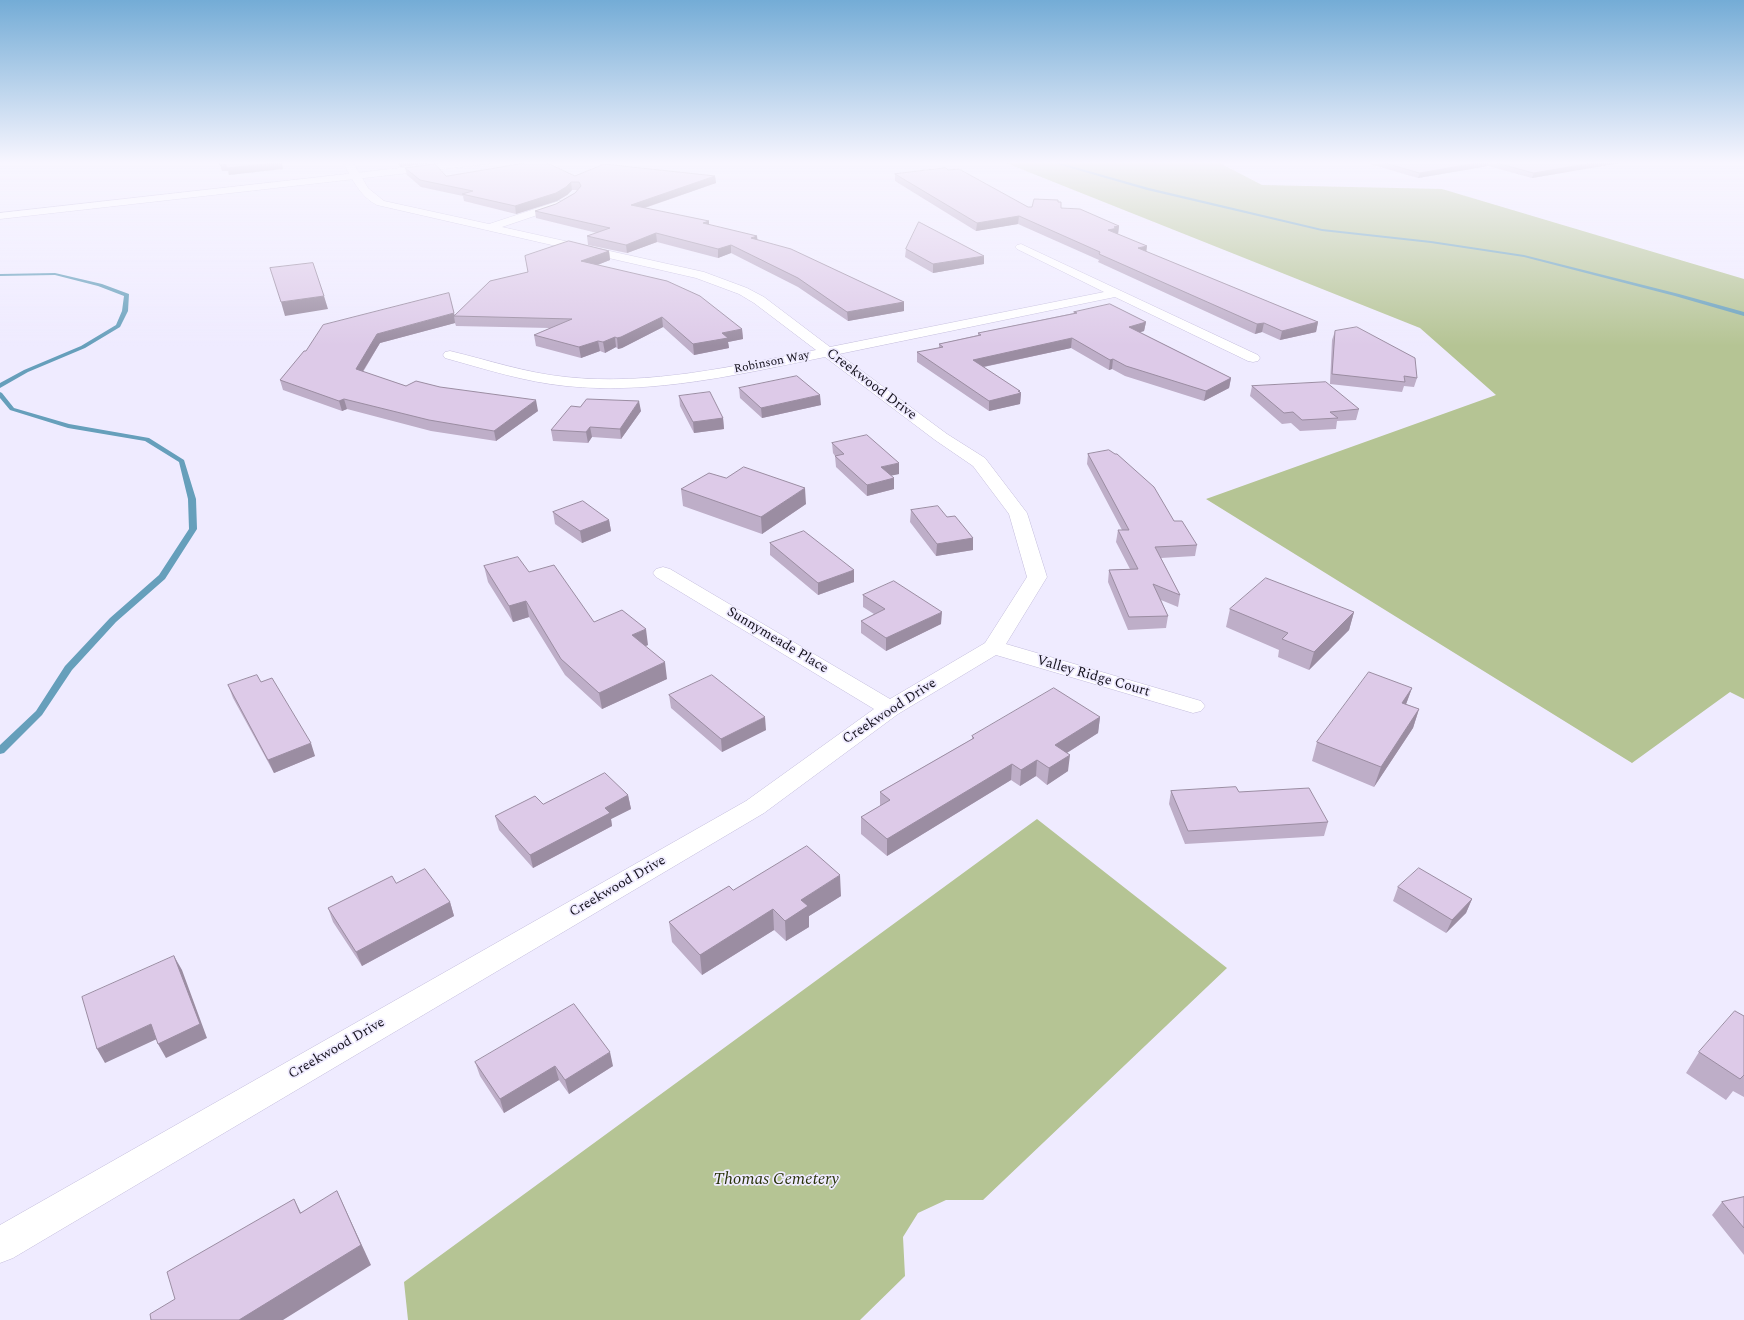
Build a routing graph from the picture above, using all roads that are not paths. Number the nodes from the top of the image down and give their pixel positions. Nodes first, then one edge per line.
1 (466, 223) edge
2 (506, 223) edge
3 (490, 228) junction
4 (1021, 247) dead end
5 (1116, 294) junction
6 (827, 352) junction
7 (450, 355) dead end
8 (1253, 358) dead end
9 (664, 573) dead end
10 (993, 647) junction
11 (1193, 706) dead end
12 (890, 709) junction
13 (0, 1245) edge

1 - 3 street, Creekwood Drive
2 - 3 street
3 - 6 street, Creekwood Drive
4 - 5 street
5 - 6 street, Robinson Way
5 - 8 street
6 - 7 street, Robinson Way
6 - 10 street, Creekwood Drive
9 - 12 street, Sunnymeade Place
10 - 11 street, Valley Ridge Court
10 - 12 street, Creekwood Drive
12 - 13 street, Creekwood Drive

